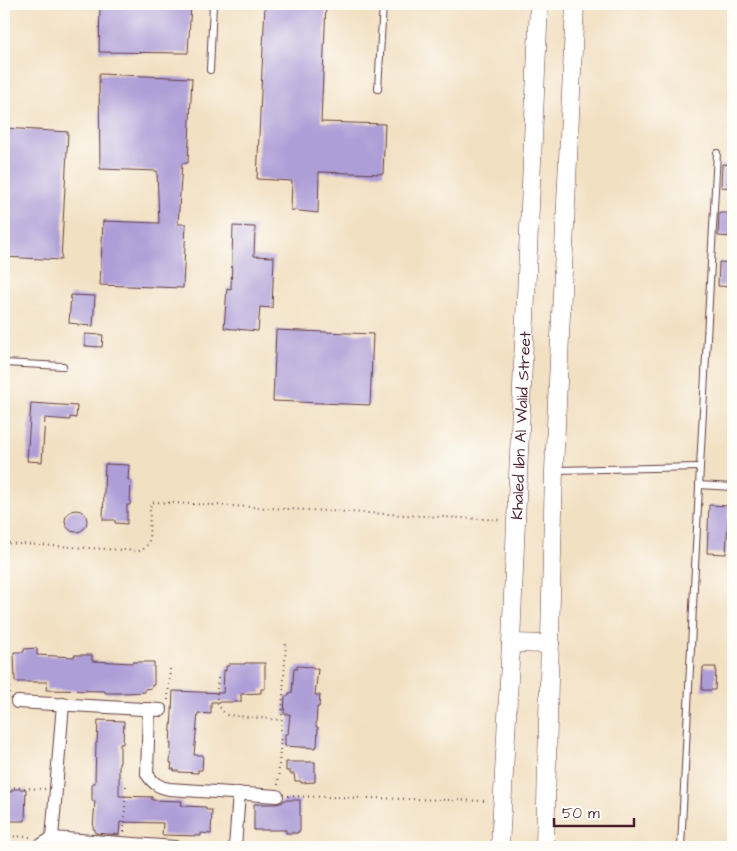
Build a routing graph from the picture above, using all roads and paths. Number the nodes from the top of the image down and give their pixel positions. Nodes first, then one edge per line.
1 (213, 4) edge
2 (383, 4) edge
3 (539, 4) edge
4 (575, 4) edge
5 (210, 70) dead end
6 (378, 89) dead end
7 (717, 153) dead end
8 (4, 363) edge
9 (63, 366) dead end
10 (700, 467) junction
11 (554, 470) junction
12 (699, 485) junction
13 (733, 487) edge
14 (516, 521) junction
15 (4, 543) edge
16 (286, 642) dead end
17 (511, 643) junction
18 (550, 644) junction
19 (10, 658) dead end
20 (170, 668) dead end
21 (218, 678) dead end
22 (17, 702) joint
23 (63, 704) junction
24 (155, 710) junction
25 (282, 720) junction
26 (126, 782) dead end
27 (4, 787) edge
28 (55, 790) junction
29 (239, 793) junction
30 (277, 796) junction
31 (502, 801) junction
32 (4, 836) edge
33 (52, 838) junction
34 (83, 844) edge
35 (123, 844) junction
36 (38, 847) edge
37 (175, 847) edge
38 (235, 847) edge
39 (500, 847) edge
40 (544, 847) edge
41 (681, 847) edge

1 - 5 lane
2 - 6 lane
3 - 14 main road, Khaled Ibn Al Walid Street
4 - 11 main road
7 - 10 lane
8 - 9 lane
10 - 11 lane
10 - 12 lane
11 - 18 main road
12 - 13 lane
12 - 41 lane
14 - 15 path
14 - 17 main road, Khaled Ibn Al Walid Street
16 - 25 path
17 - 18 main road
17 - 31 main road, Khaled Ibn Al Walid Street
18 - 40 main road
19 - 22 path
20 - 24 path
21 - 25 path
22 - 23 street
23 - 24 street
23 - 28 street
24 - 29 street
25 - 30 path
26 - 35 path
27 - 28 path
28 - 33 street
29 - 30 street
29 - 38 street
30 - 31 path
31 - 39 main road, Khaled Ibn Al Walid Street
32 - 33 path
33 - 34 street
33 - 36 street
34 - 35 street
35 - 37 street

